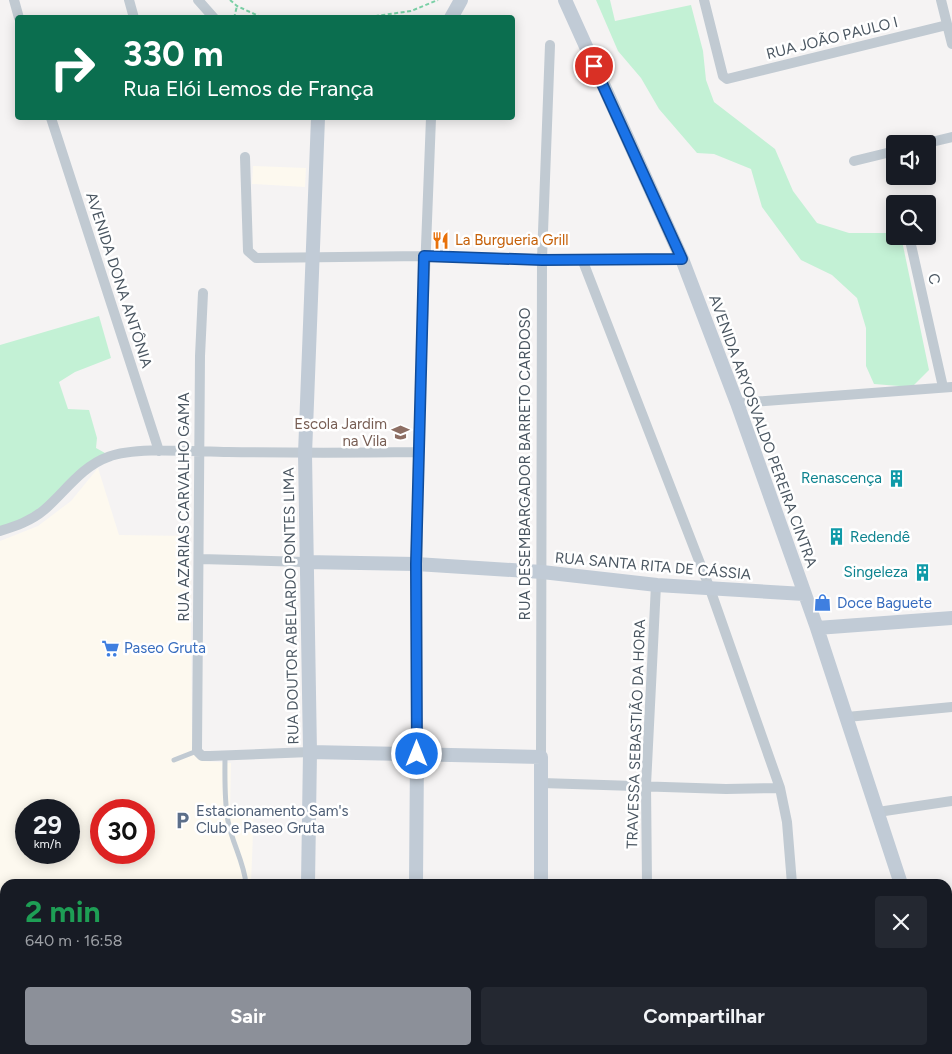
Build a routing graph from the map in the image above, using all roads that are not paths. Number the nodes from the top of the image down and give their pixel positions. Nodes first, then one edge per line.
1 (14, 0) edge
2 (128, 0) edge
3 (198, 0) edge
4 (461, 0) edge
5 (564, 0) edge
6 (704, 0) edge
7 (941, 0) edge
8 (18, 15) edge
9 (133, 15) edge
10 (211, 15) edge
11 (452, 15) edge
12 (947, 25) junction
13 (952, 44) edge
14 (550, 45) dead end
15 (52, 120) edge
16 (318, 120) edge
17 (431, 120) edge
18 (952, 136) edge
19 (936, 140) edge
20 (886, 153) edge
21 (245, 157) dead end
22 (854, 161) dead end
23 (911, 245) edge
24 (424, 256) junction
25 (311, 257) junction
26 (582, 259) junction
27 (682, 259) junction
28 (542, 260) junction
29 (203, 293) dead end
30 (947, 387) edge
31 (737, 403) junction
32 (159, 451) junction
33 (200, 452) junction
34 (418, 452) junction
35 (305, 454) junction
36 (0, 531) edge
37 (200, 559) junction
38 (305, 562) junction
39 (416, 564) junction
40 (542, 572) junction
41 (656, 585) junction
42 (710, 589) junction
43 (804, 594) junction
44 (952, 618) edge
45 (817, 628) junction
46 (952, 708) edge
47 (847, 717) junction
48 (197, 751) junction
49 (310, 752) junction
50 (417, 754) junction
51 (225, 755) junction
52 (541, 757) junction
53 (174, 760) dead end
54 (542, 783) junction
55 (646, 785) junction
56 (780, 788) junction
57 (952, 801) edge
58 (878, 812) junction
59 (245, 879) edge
60 (308, 879) edge
61 (416, 879) edge
62 (541, 879) edge
63 (647, 879) edge
64 (792, 879) edge
65 (899, 879) edge

1 - 8 street
2 - 9 street
3 - 10 street
4 - 11 main road
5 - 27 main road, AVENIDA ARYOSVALDO PEREIRA CINTRA
6 - 12 street, RUA JOÃO PAULO I
7 - 12 street
12 - 13 street
14 - 28 street, RUA DESEMBARGADOR BARRETO CARDOSO
15 - 32 street, AVENIDA DONA ANTÔNIA
16 - 25 main road, RUA DOUTOR ABELARDO PONTES LIMA
17 - 24 street
18 - 19 street
20 - 22 street
21 - 25 street
23 - 30 street, C
24 - 25 street
24 - 28 street
24 - 34 street
25 - 35 main road, RUA DOUTOR ABELARDO PONTES LIMA
26 - 27 street
26 - 28 street
26 - 42 street
27 - 31 main road, AVENIDA ARYOSVALDO PEREIRA CINTRA
28 - 40 street, RUA DESEMBARGADOR BARRETO CARDOSO
29 - 33 street, RUA AZARIAS CARVALHO GAMA
30 - 31 street
31 - 43 main road, AVENIDA ARYOSVALDO PEREIRA CINTRA
32 - 33 street
32 - 36 street
33 - 35 street
33 - 37 street, RUA AZARIAS CARVALHO GAMA
34 - 35 street
34 - 39 street
35 - 38 main road, RUA DOUTOR ABELARDO PONTES LIMA
37 - 38 street, RUA SANTA RITA DE CÁSSIA
37 - 48 street, RUA AZARIAS CARVALHO GAMA
38 - 39 main road, RUA SANTA RITA DE CÁSSIA
38 - 49 main road, RUA DOUTOR ABELARDO PONTES LIMA
39 - 40 main road, RUA SANTA RITA DE CÁSSIA
39 - 50 street
40 - 41 main road, RUA SANTA RITA DE CÁSSIA
40 - 52 street, RUA DESEMBARGADOR BARRETO CARDOSO
41 - 42 main road, RUA SANTA RITA DE CÁSSIA
41 - 55 street, TRAVESSA SEBASTIÃO DA HORA
42 - 43 main road, RUA SANTA RITA DE CÁSSIA
42 - 56 street
43 - 45 main road, AVENIDA ARYOSVALDO PEREIRA CINTRA
44 - 45 main road
45 - 47 main road, AVENIDA ARYOSVALDO PEREIRA CINTRA
46 - 47 street
47 - 58 main road, AVENIDA ARYOSVALDO PEREIRA CINTRA
48 - 51 street
48 - 53 lane
49 - 50 main road
49 - 51 street
49 - 60 main road, RUA DOUTOR ABELARDO PONTES LIMA
50 - 52 main road
50 - 61 main road
51 - 59 lane
52 - 54 main road, RUA DESEMBARGADOR BARRETO CARDOSO
54 - 55 street
54 - 62 main road, RUA DESEMBARGADOR BARRETO CARDOSO
55 - 56 street
55 - 63 street, TRAVESSA SEBASTIÃO DA HORA
56 - 64 street
57 - 58 street
58 - 65 main road, AVENIDA ARYOSVALDO PEREIRA CINTRA

